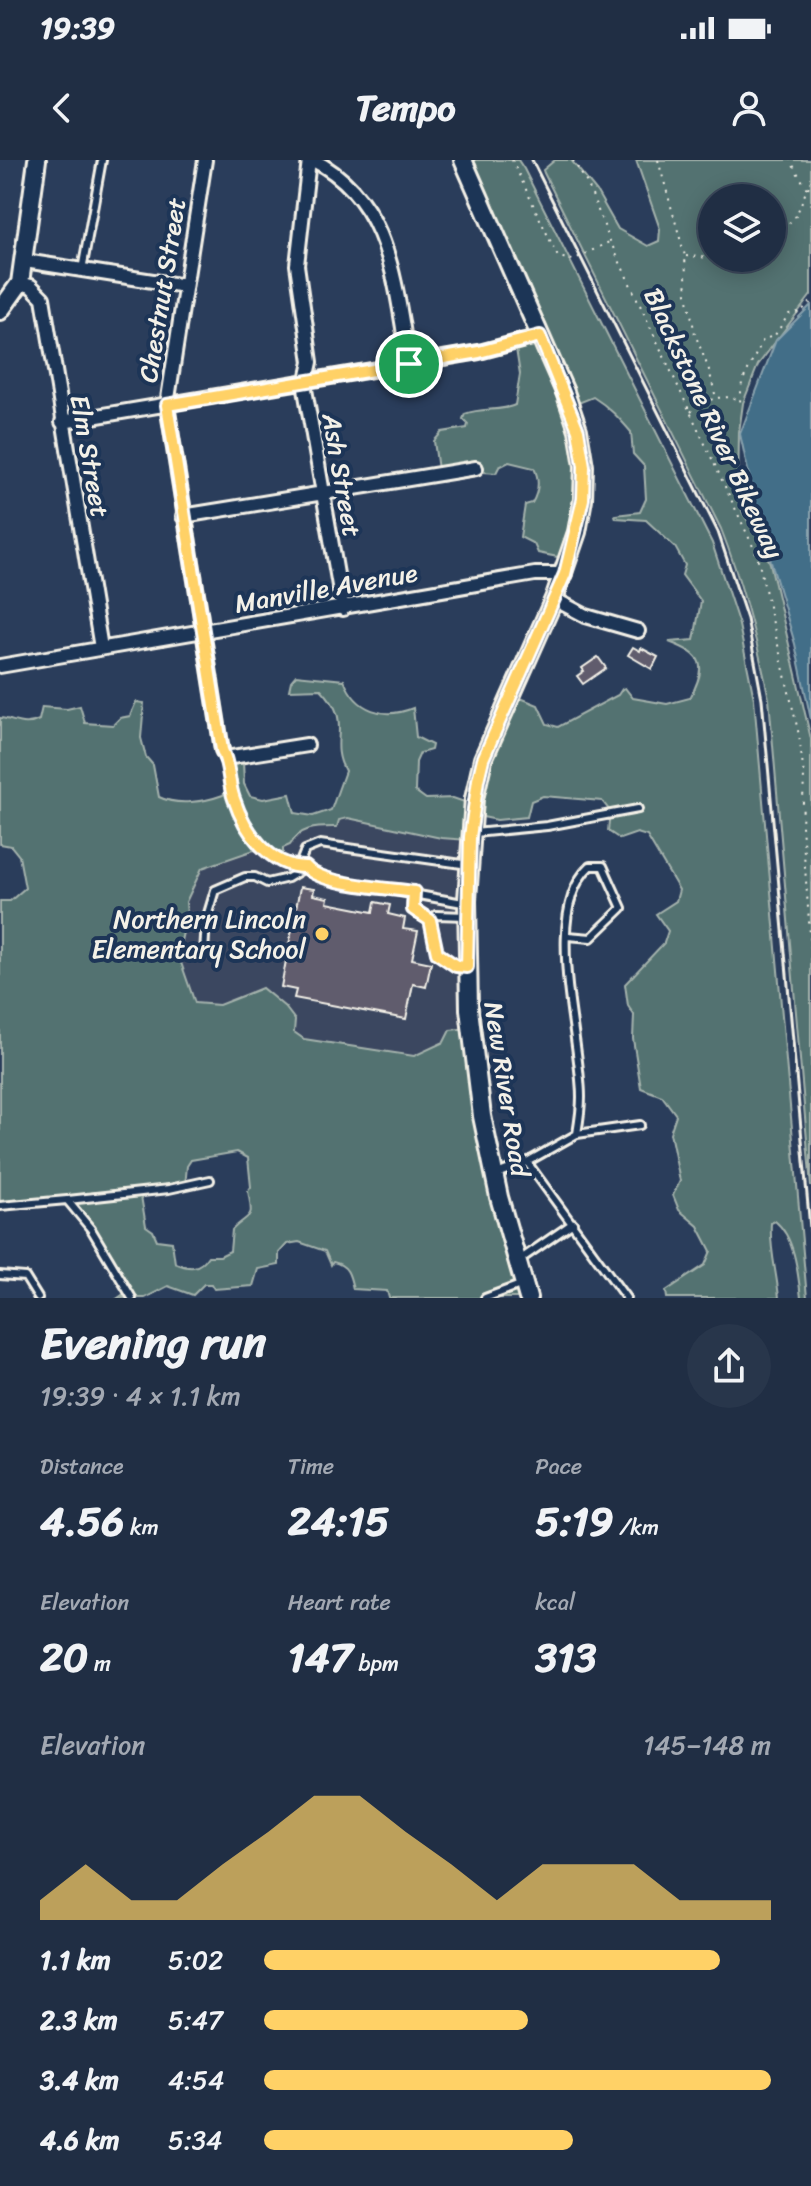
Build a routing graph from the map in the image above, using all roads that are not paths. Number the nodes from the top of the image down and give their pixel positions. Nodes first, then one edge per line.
1 (102, 160) edge
2 (205, 160) edge
3 (311, 160) edge
4 (463, 160) edge
5 (34, 161) edge
6 (25, 261) junction
7 (82, 270) junction
8 (20, 283) junction
9 (185, 286) junction
10 (0, 311) edge
11 (540, 336) junction
12 (409, 364) junction
13 (308, 382) junction
14 (167, 405) junction
15 (62, 422) junction
16 (476, 468) dead end
17 (323, 494) junction
18 (183, 516) junction
19 (565, 574) junction
20 (554, 599) junction
21 (343, 609) junction
22 (204, 631) junction
23 (638, 631) dead end
24 (101, 648) junction
25 (0, 666) edge
26 (307, 745) dead end
27 (638, 809) dead end
28 (470, 833) junction
29 (469, 865) junction
30 (306, 867) junction
31 (414, 892) junction
32 (467, 910) junction
33 (430, 920) junction
34 (568, 936) junction
35 (204, 953) dead end
36 (467, 967) junction
37 (640, 1125) dead end
38 (577, 1134) junction
39 (527, 1162) junction
40 (495, 1175) junction
41 (210, 1180) dead end
42 (67, 1200) junction
43 (0, 1206) edge
44 (573, 1223) junction
45 (518, 1261) junction
46 (0, 1275) edge
47 (526, 1291) edge
48 (38, 1298) edge
49 (132, 1298) edge
50 (485, 1298) edge
51 (626, 1298) edge

1 - 7 lane
2 - 9 street, Chestnut Street
3 - 12 street
3 - 13 street, Ash Street
4 - 11 street, New River Road
5 - 6 street
6 - 7 street
6 - 8 street
7 - 9 street
8 - 10 street
8 - 15 street, Elm Street
9 - 14 street, Chestnut Street
11 - 12 street
11 - 19 street, New River Road
12 - 13 street
13 - 14 street
13 - 17 street, Ash Street
14 - 15 street
14 - 18 street, Chestnut Street
15 - 24 street, Elm Street
16 - 17 street
17 - 18 street
17 - 21 street, Ash Street
18 - 22 street, Chestnut Street
19 - 20 street, New River Road
19 - 21 street, Manville Avenue
20 - 23 street
20 - 28 street, New River Road
21 - 22 street, Manville Avenue
22 - 24 street, Manville Avenue
22 - 26 street, Chestnut Street
24 - 25 street, Manville Avenue
27 - 28 lane
28 - 29 street, New River Road
29 - 30 lane
29 - 32 street, New River Road
30 - 31 lane
30 - 35 lane
31 - 32 lane
31 - 33 lane
32 - 33 lane
32 - 36 street, New River Road
33 - 36 lane
34 - 34 lane
34 - 38 lane
36 - 40 street, New River Road
37 - 38 lane
38 - 39 lane
39 - 40 lane
39 - 44 lane
40 - 45 street, New River Road
41 - 42 lane
42 - 43 lane
42 - 49 lane
44 - 45 lane
44 - 51 lane
45 - 47 street, New River Road
46 - 48 lane
47 - 50 lane

